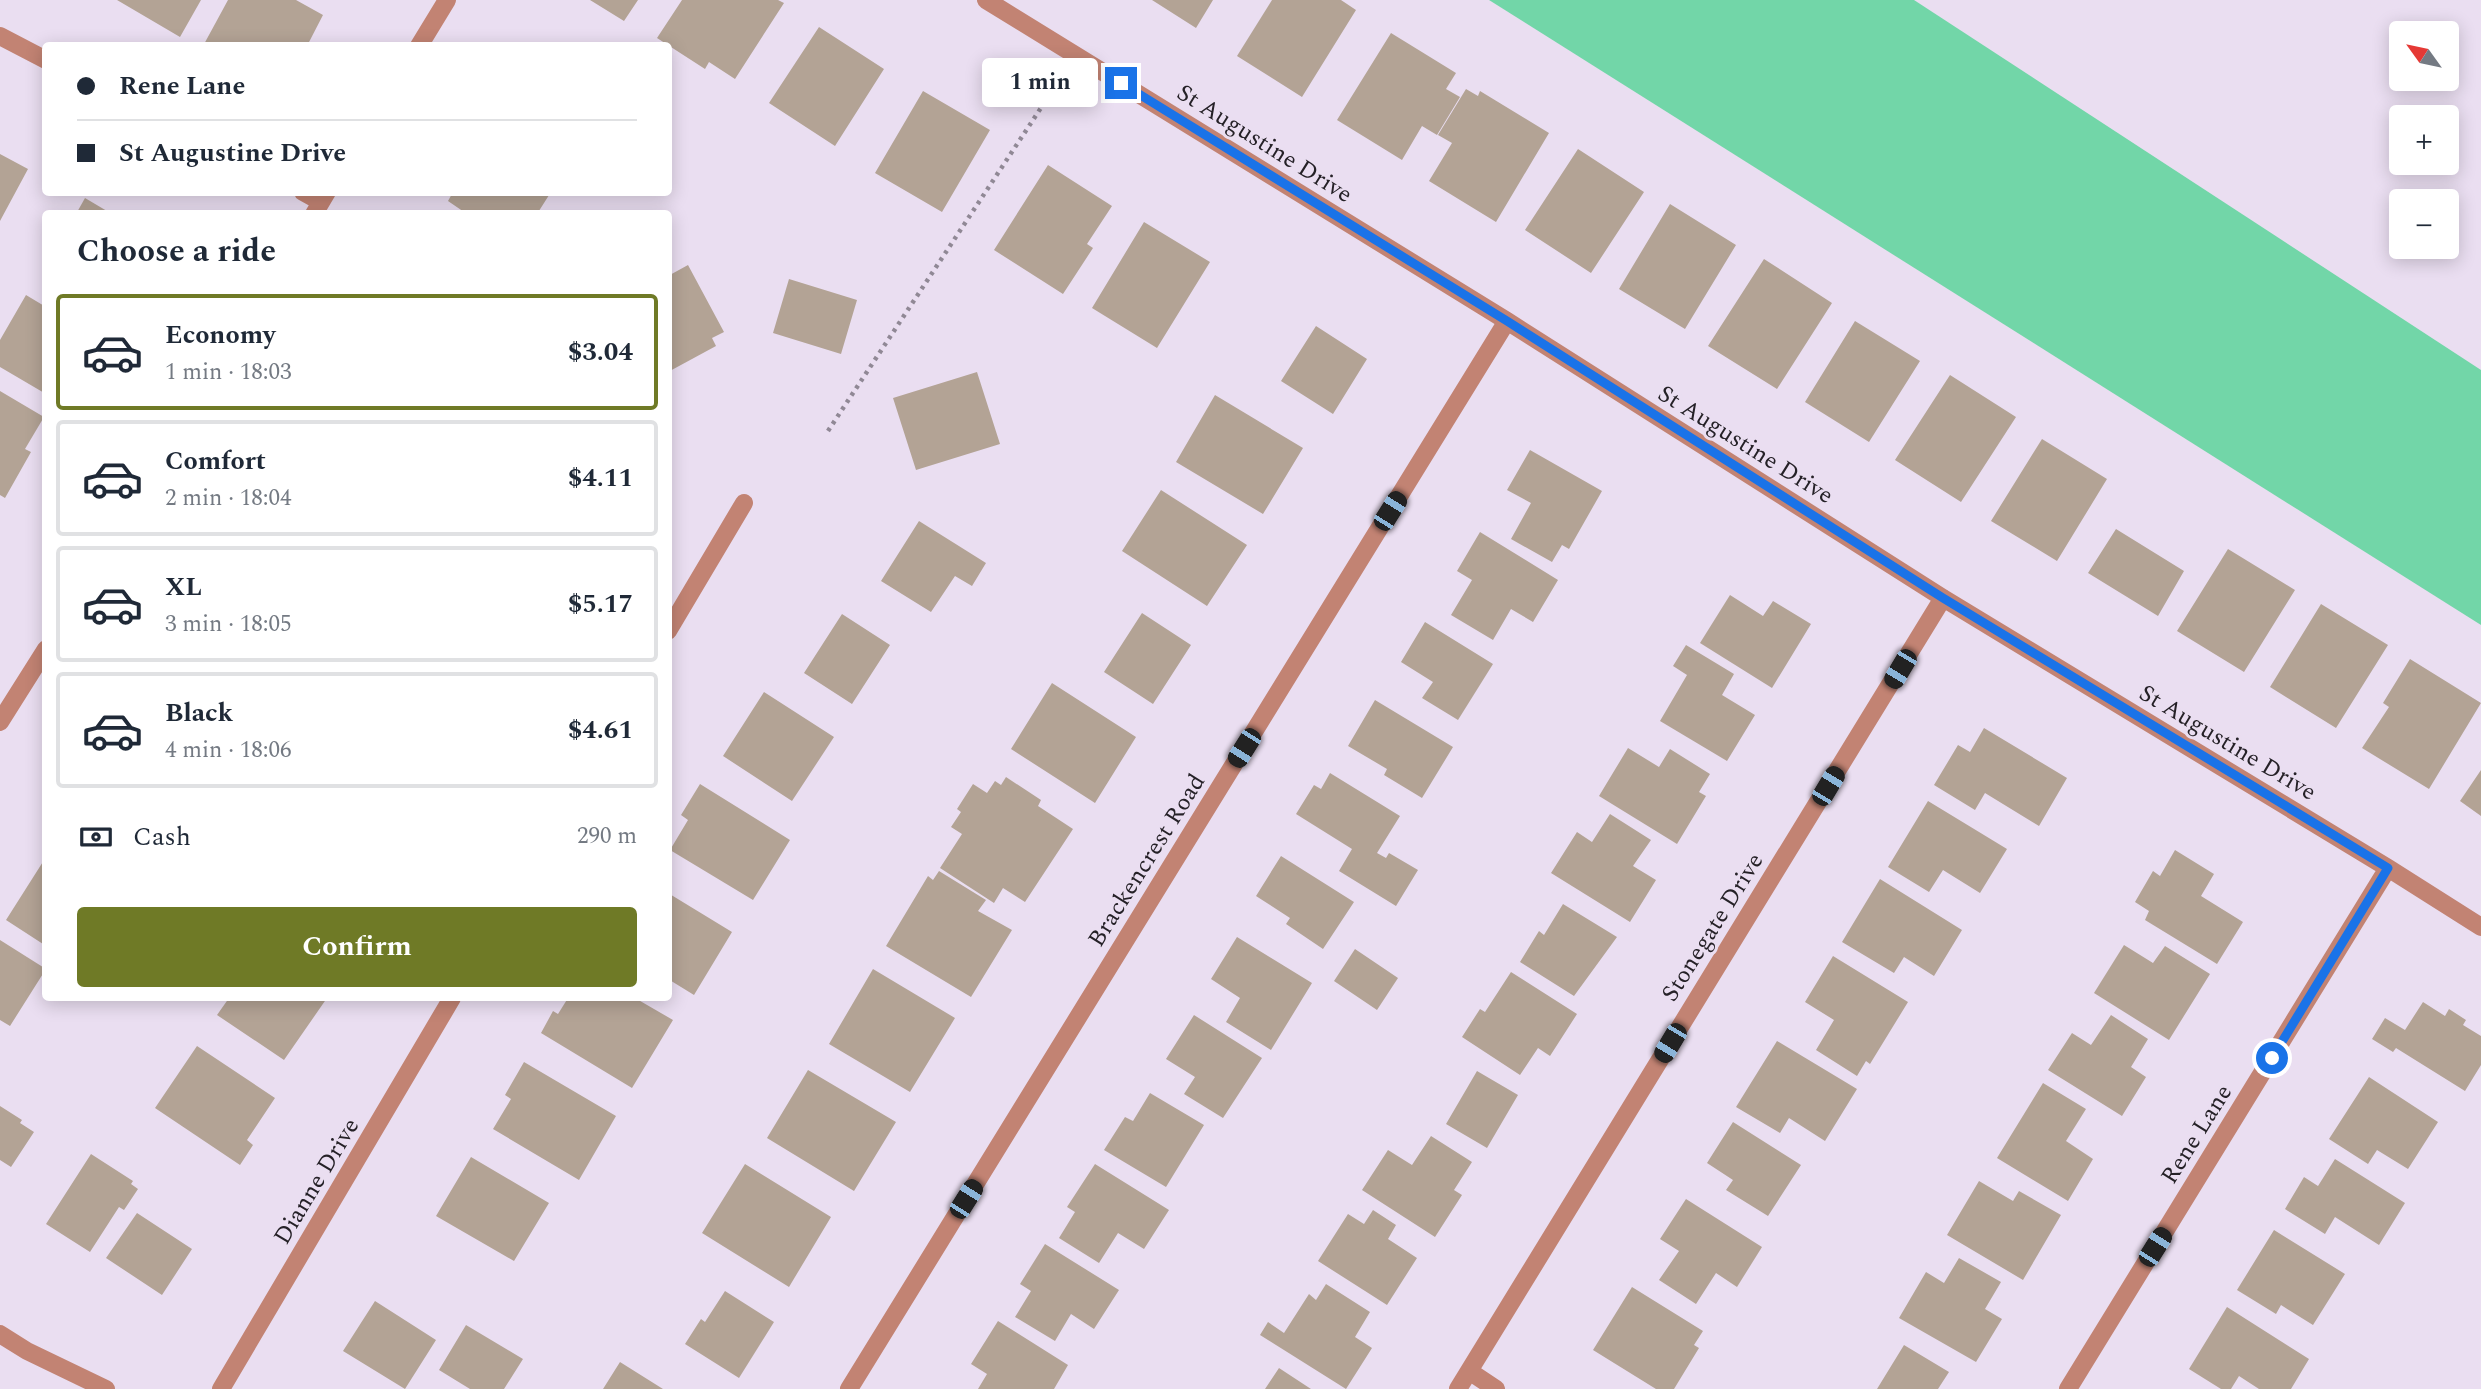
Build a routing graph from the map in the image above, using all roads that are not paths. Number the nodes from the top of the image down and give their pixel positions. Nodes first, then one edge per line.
1 (447, 0) edge
2 (986, 0) edge
3 (0, 36) edge
4 (421, 42) edge
5 (42, 58) edge
6 (1507, 321) junction
7 (744, 503) dead end
8 (1943, 598) junction
9 (672, 624) edge
10 (42, 654) edge
11 (6, 698) edge
12 (0, 722) edge
13 (2388, 868) junction
14 (2481, 927) edge
15 (450, 1001) edge
16 (0, 1334) edge
17 (1469, 1371) junction
18 (106, 1389) edge
19 (221, 1389) edge
20 (849, 1389) edge
21 (1458, 1389) edge
22 (1496, 1389) edge
23 (2068, 1389) edge

1 - 4 street
2 - 6 street, St Augustine Drive
3 - 5 street
6 - 8 street, St Augustine Drive
6 - 20 street, Brackencrest Road
7 - 9 street
8 - 13 street, St Augustine Drive
8 - 17 street, Stonegate Drive
10 - 11 street
11 - 12 street
13 - 14 street, St Augustine Drive
13 - 23 street, Rene Lane
15 - 19 street, Dianne Drive
16 - 18 street
17 - 21 street, Stonegate Drive
17 - 22 street

